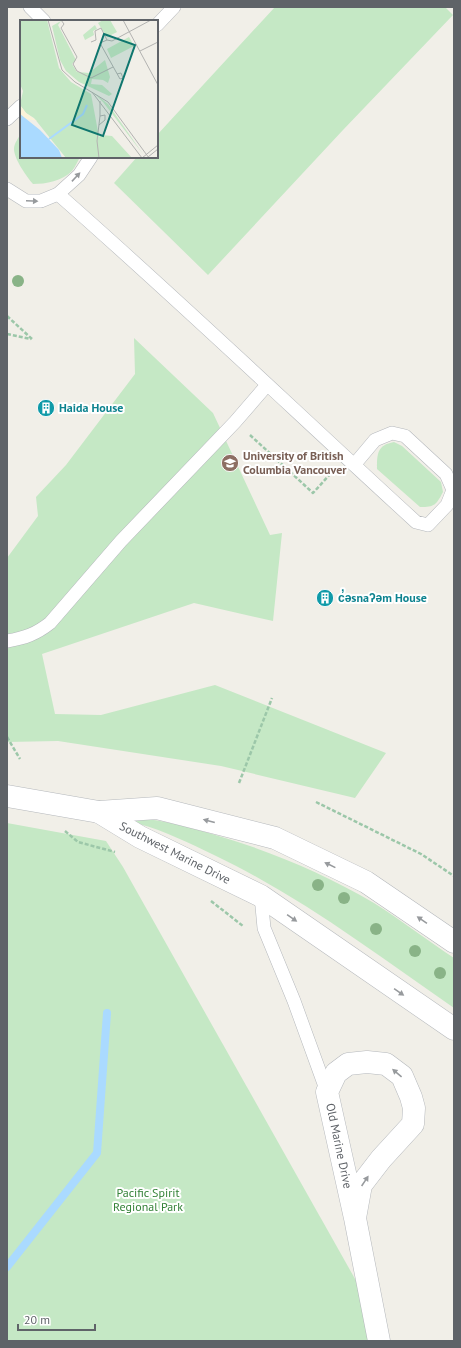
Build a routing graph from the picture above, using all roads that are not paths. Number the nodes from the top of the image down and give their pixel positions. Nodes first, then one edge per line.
1 (30, 7) edge
2 (174, 7) edge
3 (43, 20) edge
4 (158, 24) edge
5 (20, 107) edge
6 (7, 120) edge
7 (89, 158) edge
8 (7, 189) edge
9 (58, 194) junction
10 (267, 385) junction
11 (350, 461) junction
12 (7, 641) edge
13 (7, 796) edge
14 (99, 812) junction
15 (262, 896) junction
16 (454, 942) edge
17 (454, 1029) edge
18 (327, 1092) junction
19 (355, 1218) junction
20 (379, 1341) edge

1 - 3 lane
2 - 4 lane
5 - 6 lane
9 -> 7 lane
8 -> 9 lane
9 - 10 lane
10 - 11 lane
10 - 12 lane
11 - 11 lane
13 - 14 street
14 - 15 street, Southwest Marine Drive
16 -> 14 street, Southwest Marine Drive
15 -> 17 street, Southwest Marine Drive
15 - 18 lane
18 - 19 street, Old Marine Drive
19 -> 18 street, Old Marine Drive
19 - 20 street, Old Marine Drive

